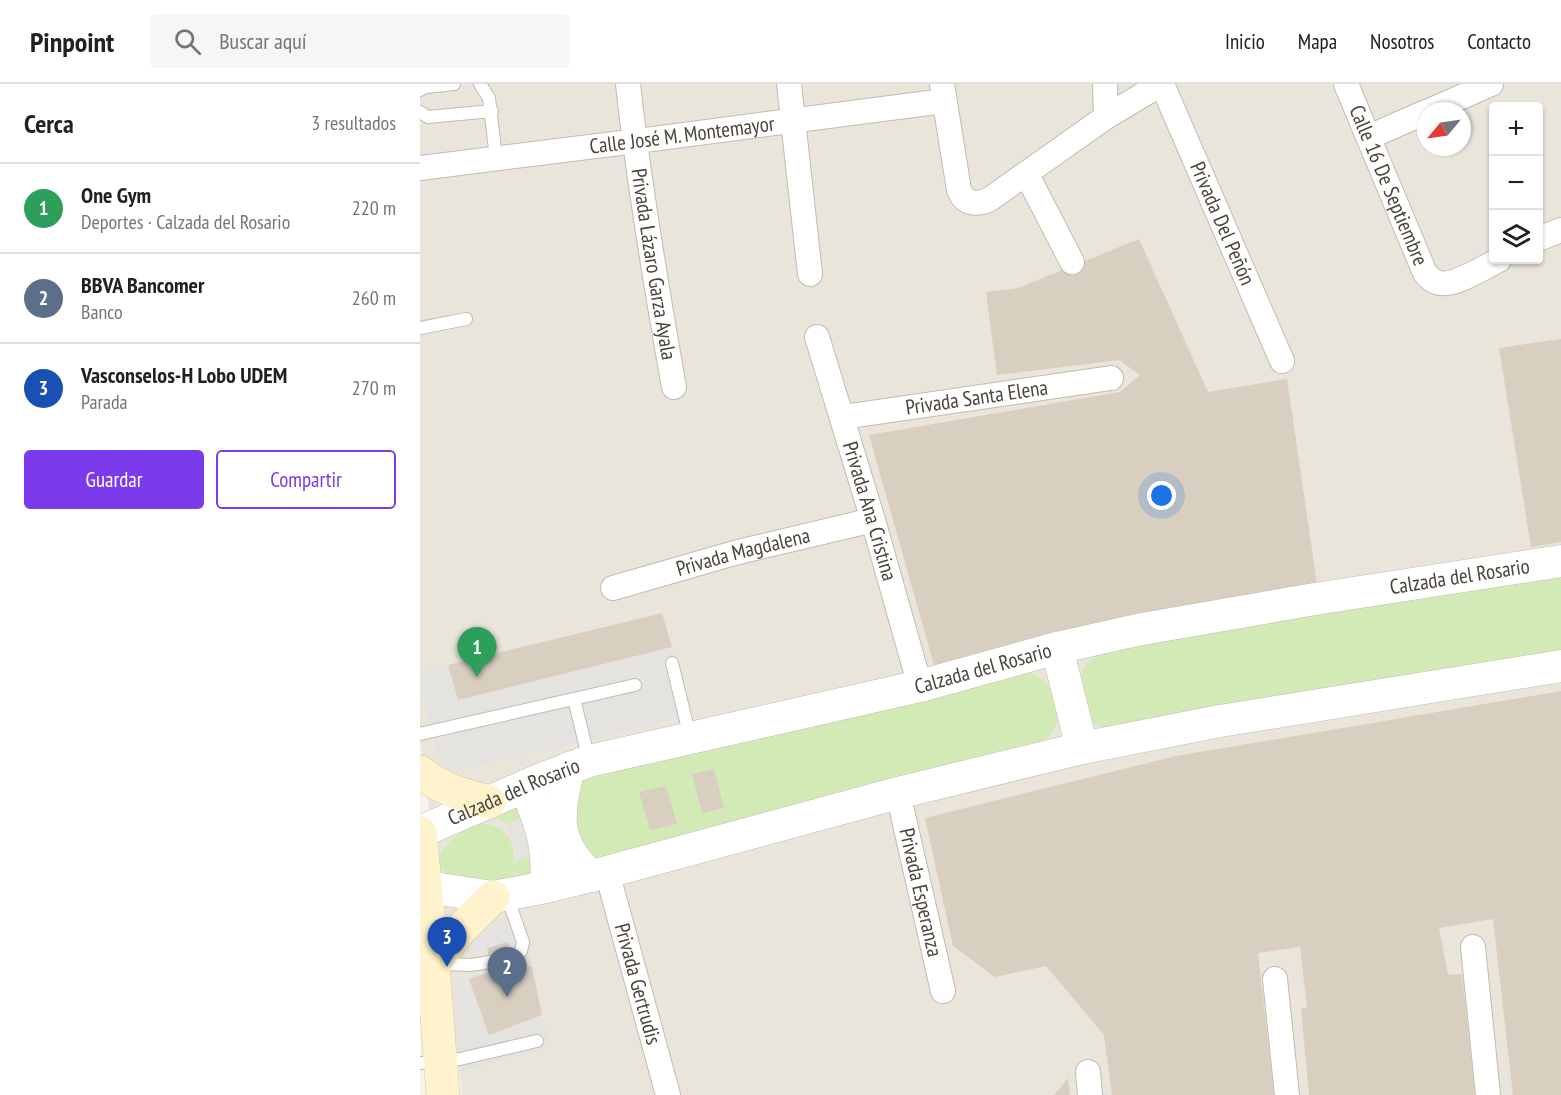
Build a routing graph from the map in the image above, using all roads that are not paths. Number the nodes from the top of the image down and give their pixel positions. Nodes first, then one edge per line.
1 (454, 84) edge
2 (480, 84) edge
3 (628, 84) edge
4 (789, 84) edge
5 (1105, 84) edge
6 (1161, 84) edge
7 (1346, 84) edge
8 (1491, 84) edge
9 (420, 90) edge
10 (943, 92) edge
11 (1450, 102) edge
12 (492, 111) junction
13 (420, 112) edge
14 (1106, 117) junction
15 (1417, 117) edge
16 (793, 122) junction
17 (1369, 137) junction
18 (634, 140) junction
19 (496, 158) junction
20 (420, 168) edge
21 (1027, 175) junction
22 (1561, 230) edge
23 (1543, 237) edge
24 (1072, 262) dead end
25 (1491, 264) edge
26 (810, 274) dead end
27 (466, 319) dead end
28 (420, 328) edge
29 (817, 337) dead end
30 (1282, 361) dead end
31 (1111, 378) dead end
32 (674, 387) dead end
33 (843, 417) junction
34 (873, 519) junction
35 (1561, 561) edge
36 (613, 588) dead end
37 (1057, 648) junction
38 (672, 663) dead end
39 (1561, 666) edge
40 (635, 685) dead end
41 (920, 686) junction
42 (574, 699) junction
43 (420, 734) edge
44 (690, 738) junction
45 (1082, 748) junction
46 (579, 764) junction
47 (420, 772) edge
48 (525, 786) junction
49 (898, 793) junction
50 (489, 802) junction
51 (420, 832) edge
52 (599, 874) junction
53 (423, 886) edge
54 (546, 887) junction
55 (500, 896) junction
56 (425, 933) edge
57 (1473, 947) dead end
58 (512, 958) dead end
59 (490, 963) dead end
60 (427, 964) edge
61 (1275, 979) dead end
62 (943, 991) dead end
63 (537, 1041) dead end
64 (430, 1062) edge
65 (443, 1095) edge
66 (668, 1095) edge
67 (1287, 1095) edge
68 (1488, 1095) edge

1 - 9 lane
2 - 12 lane
3 - 18 street, Privada Lázaro Garza Ayala
4 - 16 street
5 - 14 street
6 - 14 street
6 - 30 street, Privada Del Peñón
7 - 17 street, Calle 16 De Septiembre
8 - 11 street
10 - 16 street, Calle José M. Montemayor
10 - 21 street
12 - 13 lane
12 - 19 lane
14 - 21 street
15 - 17 street
16 - 18 street, Calle José M. Montemayor
16 - 26 street
17 - 25 street, Calle 16 De Septiembre
18 - 19 street, Calle José M. Montemayor
18 - 32 street, Privada Lázaro Garza Ayala
19 - 20 street, Calle José M. Montemayor
21 - 24 street
22 - 23 street
27 - 28 lane
29 - 33 street, Privada Ana Cristina
31 - 33 street, Privada Santa Elena
33 - 34 street, Privada Ana Cristina
34 - 36 street, Privada Magdalena
34 - 41 street, Privada Ana Cristina
35 - 37 street, Calzada del Rosario
37 - 41 street, Calzada del Rosario
37 - 45 street
38 - 44 lane
39 - 45 street
40 - 42 lane
41 - 44 street, Calzada del Rosario
42 - 43 lane
42 - 46 lane
44 - 46 street, Calzada del Rosario
45 - 49 street
46 - 48 street, Calzada del Rosario
46 - 52 street
47 - 50 main road
48 - 50 street, Calzada del Rosario
48 - 54 street
49 - 52 street
49 - 62 street, Privada Esperanza
50 - 51 street, Calzada del Rosario
51 - 53 main road
52 - 54 street
52 - 66 street, Privada Gertrudis
53 - 55 street
53 - 56 main road
54 - 55 street
55 - 58 lane
55 - 60 main road
56 - 60 main road
57 - 68 street
59 - 60 lane
60 - 64 main road
61 - 67 street
63 - 64 lane
64 - 65 main road

